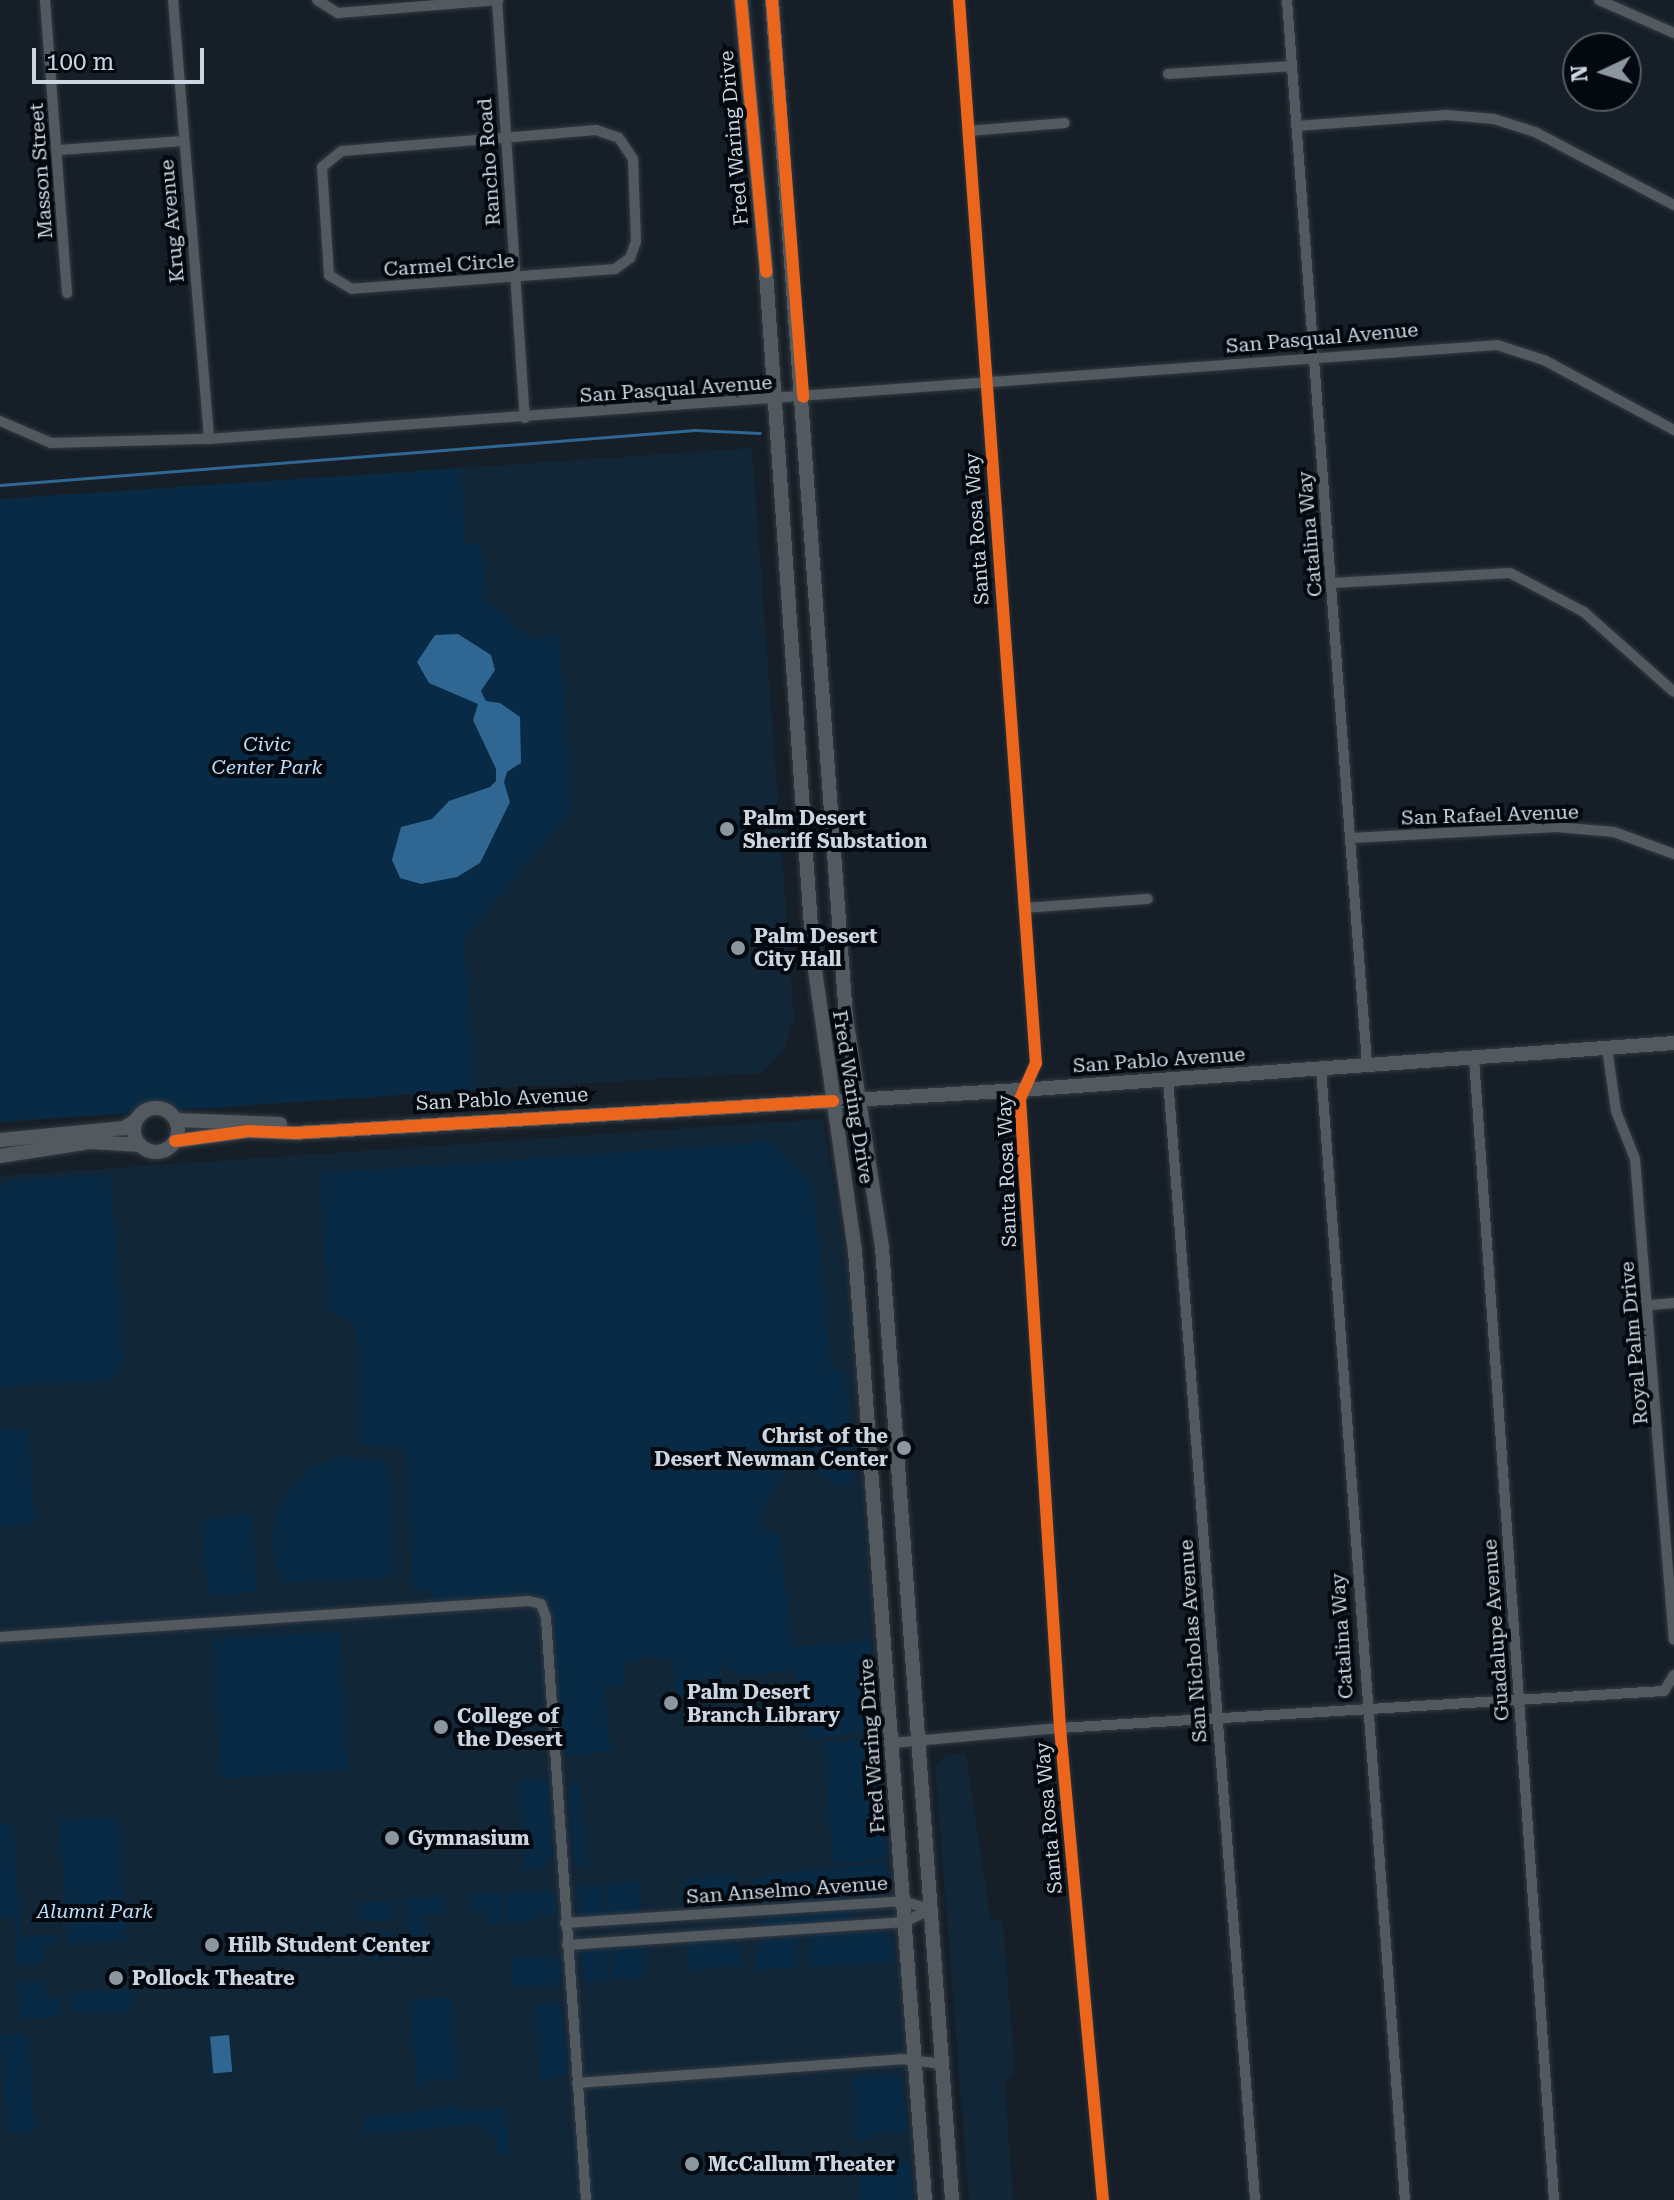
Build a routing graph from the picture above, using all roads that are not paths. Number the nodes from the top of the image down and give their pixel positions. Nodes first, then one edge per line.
1 (45, 0) edge
2 (173, 0) edge
3 (317, 0) edge
4 (497, 0) edge
5 (741, 0) edge
6 (772, 0) edge
7 (959, 0) edge
8 (1287, 0) edge
9 (1599, 0) edge
10 (1674, 33) edge
11 (1292, 66) junction
12 (1168, 74) dead end
13 (1065, 123) dead end
14 (1296, 126) junction
15 (968, 131) junction
16 (505, 137) junction
17 (183, 141) junction
18 (59, 150) junction
19 (1674, 205) edge
20 (514, 279) junction
21 (67, 293) dead end
22 (1314, 358) junction
23 (986, 380) junction
24 (803, 397) junction
25 (773, 400) junction
26 (525, 418) junction
27 (0, 421) edge
28 (1674, 430) edge
29 (209, 439) junction
30 (1332, 583) junction
31 (1674, 692) edge
32 (1351, 838) junction
33 (1674, 854) edge
34 (1148, 899) dead end
35 (1024, 908) junction
36 (1674, 1043) edge
37 (1607, 1048) junction
38 (1474, 1058) junction
39 (1367, 1065) junction
40 (1321, 1068) junction
41 (1168, 1079) junction
42 (1020, 1090) junction
43 (860, 1100) junction
44 (833, 1101) junction
45 (176, 1120) junction
46 (135, 1121) junction
47 (311, 1130) junction
48 (0, 1140) edge
49 (175, 1141) junction
50 (140, 1145) junction
51 (0, 1156) edge
52 (1674, 1303) edge
53 (1651, 1305) junction
54 (1671, 1545) edge
55 (0, 1637) edge
56 (1674, 1639) edge
57 (1674, 1675) edge
58 (1519, 1699) junction
59 (1365, 1707) junction
60 (1217, 1718) junction
61 (1060, 1728) junction
62 (918, 1741) junction
63 (891, 1743) junction
64 (903, 1901) junction
65 (930, 1909) junction
66 (905, 1922) junction
67 (565, 1923) junction
68 (567, 1945) junction
69 (915, 2061) junction
70 (943, 2064) junction
71 (577, 2083) junction
72 (586, 2200) edge
73 (925, 2200) edge
74 (952, 2200) edge
75 (1103, 2200) edge
76 (1255, 2200) edge
77 (1405, 2200) edge
78 (1554, 2200) edge

1 - 18 street, Masson Street
2 - 17 street, Krug Avenue
3 - 4 street
4 - 16 street, Rancho Road
5 - 25 main road, Fred Waring Drive
6 - 24 main road, Fred Waring Drive
7 - 15 street, Santa Rosa Way
8 - 11 street, Catalina Way
9 - 10 street
11 - 12 street
11 - 14 street, Catalina Way
13 - 15 street
14 - 19 street
14 - 22 street, Catalina Way
15 - 23 street, Santa Rosa Way
16 - 20 street, Rancho Road
16 - 20 street, Carmel Circle
16 - 20 street, Carmel Circle
17 - 18 street
17 - 29 street, Krug Avenue
18 - 21 street, Masson Street
20 - 26 street, Rancho Road
22 - 23 street, San Pasqual Avenue
22 - 28 street, San Pasqual Avenue
22 - 30 street, Catalina Way
23 - 24 street, San Pasqual Avenue
23 - 35 street, Santa Rosa Way
24 - 25 street, San Pasqual Avenue
24 - 43 main road, Fred Waring Drive
25 - 26 street, San Pasqual Avenue
25 - 44 main road, Fred Waring Drive
26 - 29 street, San Pasqual Avenue
27 - 29 street, San Pasqual Avenue
30 - 31 street
30 - 32 street, Catalina Way
32 - 33 street, San Rafael Avenue
32 - 39 street, Catalina Way
34 - 35 street
35 - 42 street, Santa Rosa Way
36 - 37 main road, San Pablo Avenue
37 - 38 main road, San Pablo Avenue
37 - 53 street, Royal Palm Drive
38 - 39 main road, San Pablo Avenue
38 - 58 street, Guadalupe Avenue
39 - 40 main road, San Pablo Avenue
40 - 41 main road, San Pablo Avenue
40 - 59 street, Catalina Way
41 - 42 main road, San Pablo Avenue
41 - 60 street, San Nicholas Avenue
42 - 43 main road, San Pablo Avenue
42 - 61 street, Santa Rosa Way
43 - 44 main road, San Pablo Avenue
43 - 62 main road, Fred Waring Drive
44 - 47 main road, San Pablo Avenue
44 - 63 main road, Fred Waring Drive
45 - 46 main road
45 - 47 main road, San Pablo Avenue
45 - 49 main road
46 - 48 main road
46 - 50 main road
47 - 49 main road, San Pablo Avenue
49 - 50 main road
50 - 51 main road
52 - 53 street
53 - 54 street, Royal Palm Drive
54 - 56 street, Royal Palm Drive
55 - 67 street
57 - 58 street
58 - 59 street
58 - 78 street, Guadalupe Avenue
59 - 60 street
59 - 77 street, Catalina Way
60 - 61 street
60 - 76 street, San Nicholas Avenue
61 - 62 street
61 - 75 street, Santa Rosa Way
62 - 63 street
62 - 65 main road, Fred Waring Drive
63 - 64 main road, Fred Waring Drive
64 - 65 street, San Anselmo Avenue
64 - 66 main road, Fred Waring Drive
64 - 67 street, San Anselmo Avenue
65 - 66 street, San Anselmo Avenue
65 - 70 main road, Fred Waring Drive
66 - 68 street, San Anselmo Avenue
66 - 69 main road, Fred Waring Drive
67 - 68 street
68 - 71 street
69 - 70 street
69 - 71 street
69 - 73 main road, Fred Waring Drive
70 - 74 main road, Fred Waring Drive
71 - 72 street

